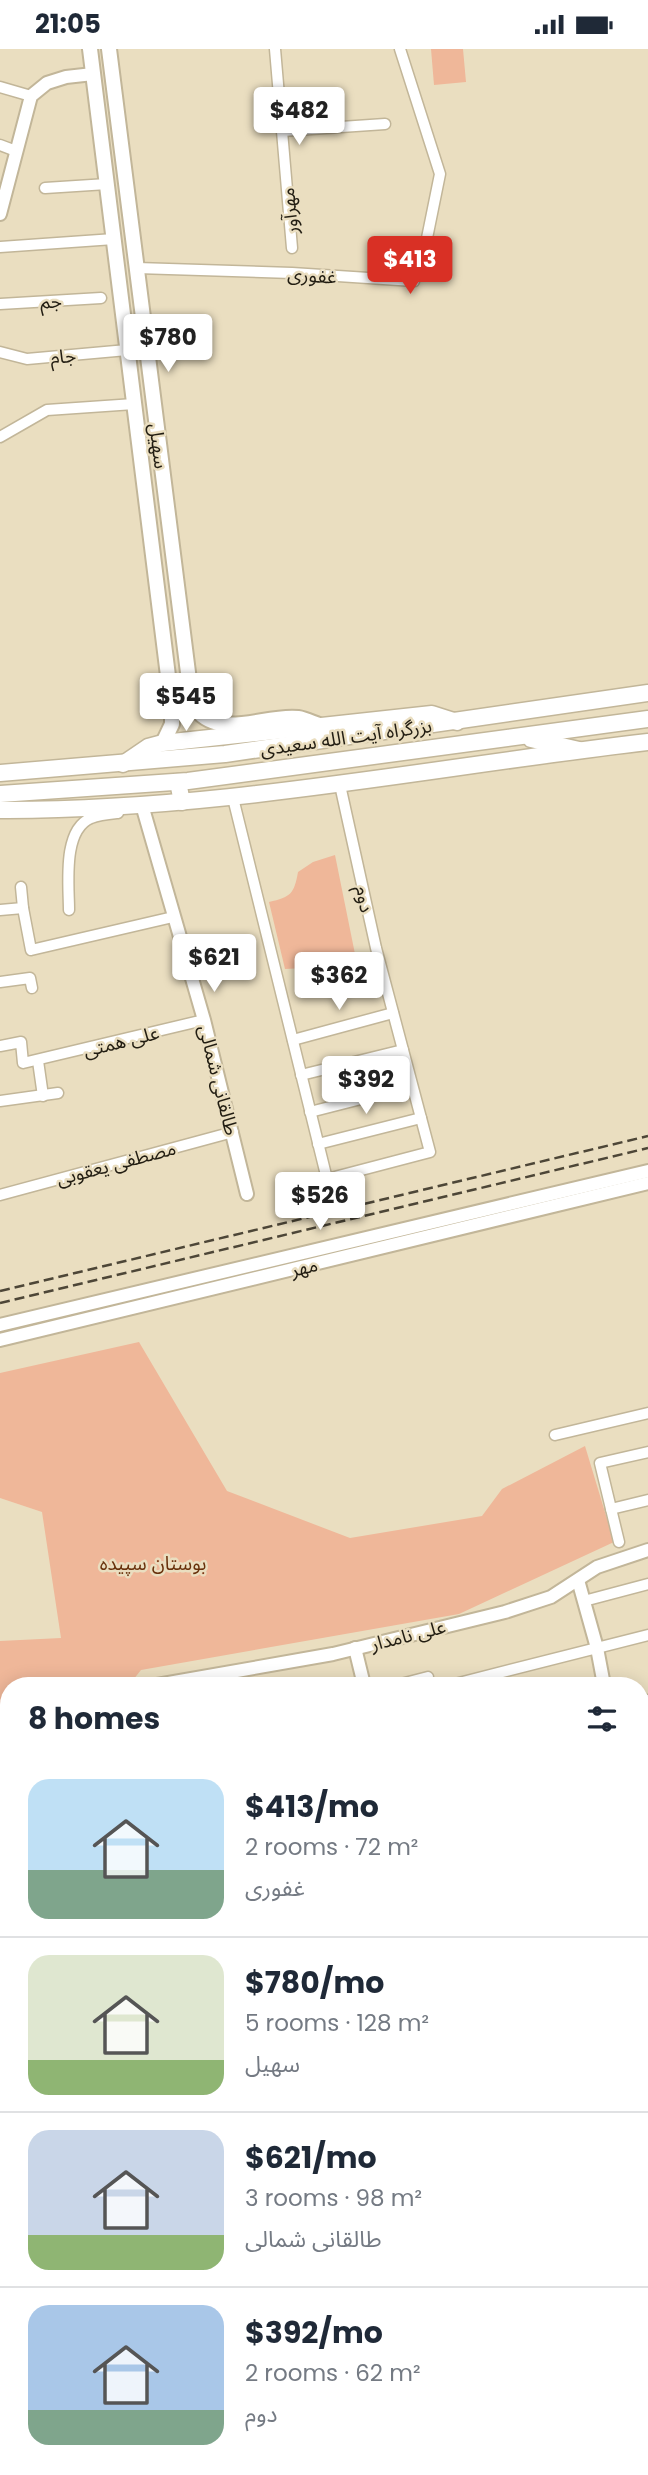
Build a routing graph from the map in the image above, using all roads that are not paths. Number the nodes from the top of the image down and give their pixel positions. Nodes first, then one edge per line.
1 (90, 49) edge
2 (108, 49) edge
3 (275, 49) edge
4 (400, 49) edge
5 (93, 74) junction
6 (1, 85) edge
7 (31, 96) junction
8 (385, 124) dead end
9 (282, 131) junction
10 (0, 145) edge
11 (16, 151) junction
12 (107, 184) junction
13 (45, 188) dead end
14 (0, 213) edge
15 (114, 239) junction
16 (0, 247) edge
17 (292, 248) dead end
18 (137, 268) junction
19 (101, 298) dead end
20 (0, 304) edge
21 (127, 350) junction
22 (0, 352) edge
23 (134, 404) junction
24 (0, 437) edge
25 (646, 693) edge
26 (192, 704) junction
27 (172, 708) junction
28 (648, 719) edge
29 (457, 722) junction
30 (323, 726) junction
31 (518, 736) junction
32 (648, 742) edge
33 (163, 743) junction
34 (579, 750) junction
35 (123, 764) junction
36 (0, 773) edge
37 (178, 782) junction
38 (340, 785) junction
39 (0, 794) edge
40 (233, 798) junction
41 (182, 802) junction
42 (142, 805) junction
43 (0, 810) edge
44 (21, 887) dead end
45 (23, 908) junction
46 (0, 910) edge
47 (69, 910) dead end
48 (173, 917) junction
49 (0, 982) edge
50 (31, 983) dead end
51 (393, 1013) junction
52 (204, 1020) junction
53 (293, 1040) junction
54 (0, 1046) edge
55 (403, 1050) junction
56 (38, 1061) junction
57 (301, 1075) junction
58 (412, 1086) junction
59 (58, 1093) dead end
60 (43, 1096) junction
61 (0, 1101) edge
62 (310, 1112) junction
63 (421, 1118) junction
64 (233, 1132) junction
65 (318, 1144) junction
66 (643, 1178) edge
67 (247, 1194) dead end
68 (0, 1195) edge
69 (370, 1244) junction
70 (0, 1325) edge
71 (0, 1340) edge
72 (648, 1413) edge
73 (555, 1436) dead end
74 (648, 1452) edge
75 (648, 1500) edge
76 (611, 1509) junction
77 (619, 1542) dead end
78 (648, 1550) edge
79 (578, 1580) junction
80 (648, 1584) edge
81 (584, 1601) junction
82 (648, 1635) edge
83 (355, 1648) junction
84 (597, 1648) junction
85 (200, 1677) edge
86 (362, 1677) edge
87 (483, 1677) edge
88 (602, 1677) edge

1 - 5 main road, سهیل
2 - 18 main road, سهیل
3 - 9 street, مهرآور
4 - 18 street, غفوری
5 - 7 street
5 - 12 main road, سهیل
6 - 7 street
7 - 11 street
8 - 9 street
9 - 17 street, مهرآور
10 - 11 street
11 - 14 street
12 - 13 street
12 - 15 main road, سهیل
15 - 16 street
15 - 21 main road, سهیل
18 - 26 main road, سهیل
19 - 20 street, جم
21 - 22 street, جام
21 - 23 main road, سهیل
23 - 24 street
23 - 27 main road, سهیل
25 - 29 main road, بزرگراه آیت الله سعیدی
26 - 27 main road
26 - 30 main road
27 - 33 main road, سهیل
28 - 31 main road, بزرگراه آیت الله سعیدی
29 - 30 main road
29 - 35 main road, بزرگراه آیت الله سعیدی
30 - 33 main road
31 - 34 main road
31 - 37 main road, بزرگراه آیت الله سعیدی
32 - 34 main road
33 - 35 main road
34 - 38 main road
35 - 36 main road, بزرگراه آیت الله سعیدی
37 - 39 main road, بزرگراه آیت الله سعیدی
37 - 41 main road
38 - 40 main road
38 - 51 street, دوم
40 - 41 main road
40 - 53 street
41 - 42 main road
42 - 43 main road
42 - 47 street
42 - 48 street, طالقانی شمالی
44 - 45 street
45 - 46 street
45 - 48 street
48 - 52 street, طالقانی شمالی
49 - 50 street
51 - 53 street
51 - 55 street, دوم
52 - 56 street, علی همتی
52 - 64 street, طالقانی شمالی
53 - 57 street
54 - 56 street
55 - 57 street
55 - 58 street, دوم
56 - 60 street
57 - 62 street
58 - 62 street
58 - 63 street, دوم
59 - 60 street
60 - 61 street
62 - 65 street
63 - 65 street
63 - 65 street, دوم
64 - 67 street, طالقانی شمالی
64 - 68 street, مصطفی یعقوبی
66 - 69 street, مهر
69 - 70 street, مهر
69 - 71 street, مهر
72 - 73 street
74 - 76 street
75 - 76 street
76 - 77 street
78 - 79 street, علی نامدار
79 - 81 street
79 - 83 street, علی نامدار
80 - 81 street
81 - 84 street
82 - 84 street
83 - 85 street, علی نامدار
83 - 86 street
84 - 87 street
84 - 88 street

